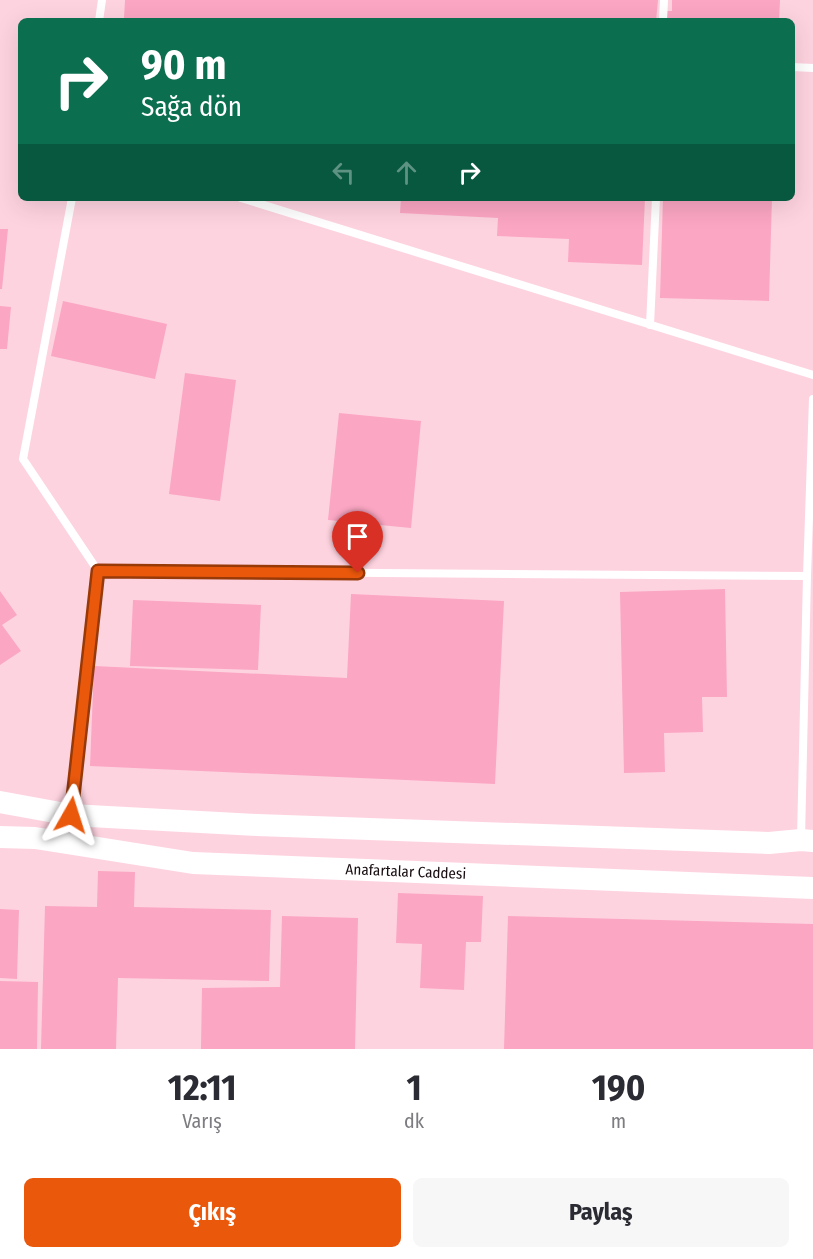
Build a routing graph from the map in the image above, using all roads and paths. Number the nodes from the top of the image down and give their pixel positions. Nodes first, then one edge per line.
1 (102, 0) edge
2 (664, 0) edge
3 (99, 18) edge
4 (663, 18) edge
5 (795, 67) edge
6 (813, 68) edge
7 (71, 201) edge
8 (251, 201) edge
9 (656, 201) edge
10 (650, 325) junction
11 (813, 375) edge
12 (813, 399) edge
13 (98, 571) junction
14 (807, 576) junction
15 (0, 802) edge
16 (71, 815) junction
17 (0, 837) edge
18 (807, 840) edge
19 (813, 888) edge

1 - 3 lane
2 - 4 lane
5 - 6 lane
7 - 13 lane
8 - 10 lane
9 - 10 lane
10 - 11 lane
12 - 14 lane
13 - 14 lane
13 - 16 lane
14 - 18 lane
15 - 16 main road
16 - 18 main road
17 - 19 main road, Anafartalar Caddesi

